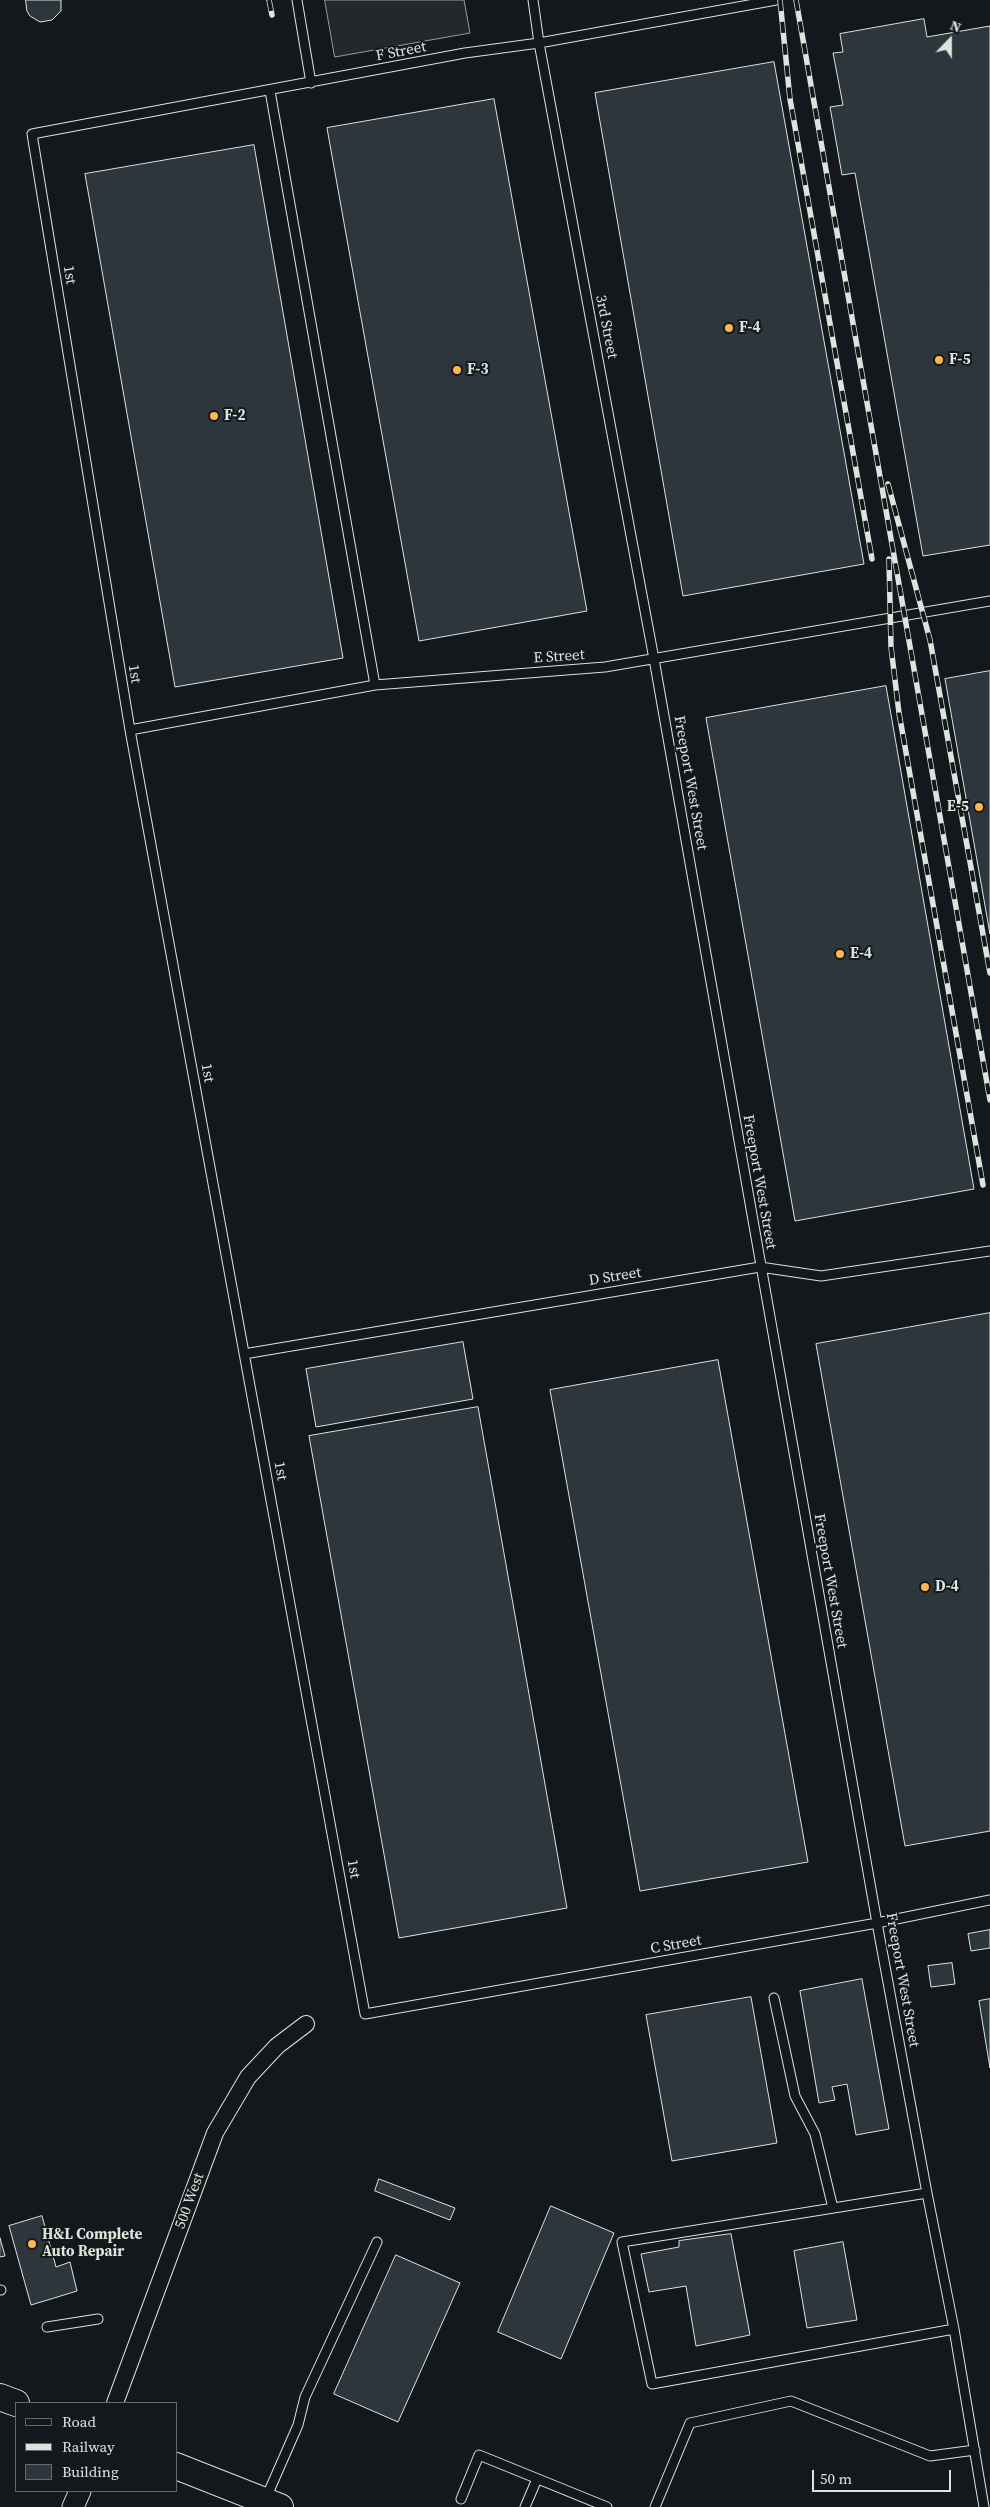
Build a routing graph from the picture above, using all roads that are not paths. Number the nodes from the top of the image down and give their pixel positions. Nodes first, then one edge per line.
1 (297, 0) edge
2 (533, 0) edge
3 (776, 0) edge
4 (539, 43) junction
5 (310, 83) junction
6 (270, 91) junction
7 (32, 134) joint
8 (990, 601) edge
9 (654, 659) junction
10 (375, 686) junction
11 (130, 730) junction
12 (990, 1251) edge
13 (760, 1267) junction
14 (244, 1354) junction
15 (990, 1900) edge
16 (878, 1923) junction
17 (774, 1998) dead end
18 (365, 2014) joint
19 (306, 2024) dead end
20 (927, 2193) junction
21 (833, 2208) junction
22 (377, 2242) dead end
23 (98, 2319) dead end
24 (47, 2327) dead end
25 (954, 2329) junction
26 (0, 2397) edge
27 (114, 2402) edge
28 (15, 2403) edge
29 (974, 2450) junction
30 (178, 2467) edge
31 (537, 2479) junction
32 (80, 2492) edge
33 (461, 2499) dead end
34 (272, 2504) edge
35 (593, 2504) edge
36 (73, 2507) edge
37 (525, 2507) edge
38 (607, 2507) edge
39 (655, 2507) edge
40 (984, 2507) edge

1 - 5 lane
2 - 4 lane, 3rd Street
3 - 4 lane, F Street
4 - 5 lane, F Street
4 - 9 lane, 3rd Street
5 - 6 lane, F Street
6 - 7 lane, F Street
6 - 10 lane
7 - 11 lane, 1st
8 - 9 lane, E Street
9 - 10 lane, E Street
9 - 13 lane, Freeport West Street
10 - 11 lane, E Street
11 - 14 lane, 1st
12 - 13 lane, D Street
13 - 14 lane, D Street
13 - 16 lane, Freeport West Street
14 - 18 lane, 1st
15 - 16 lane, C Street
16 - 18 lane, C Street
16 - 20 lane, Freeport West Street
17 - 21 lane
19 - 27 street, 500 West
20 - 21 lane
20 - 25 lane, Freeport West Street
21 - 25 lane
22 - 34 lane
23 - 24 lane
25 - 29 lane, Freeport West Street
26 - 28 main road
29 - 39 lane
29 - 40 lane, Freeport West Street
30 - 34 main road
31 - 33 lane
31 - 35 lane
31 - 37 lane
32 - 36 street
35 - 38 lane

